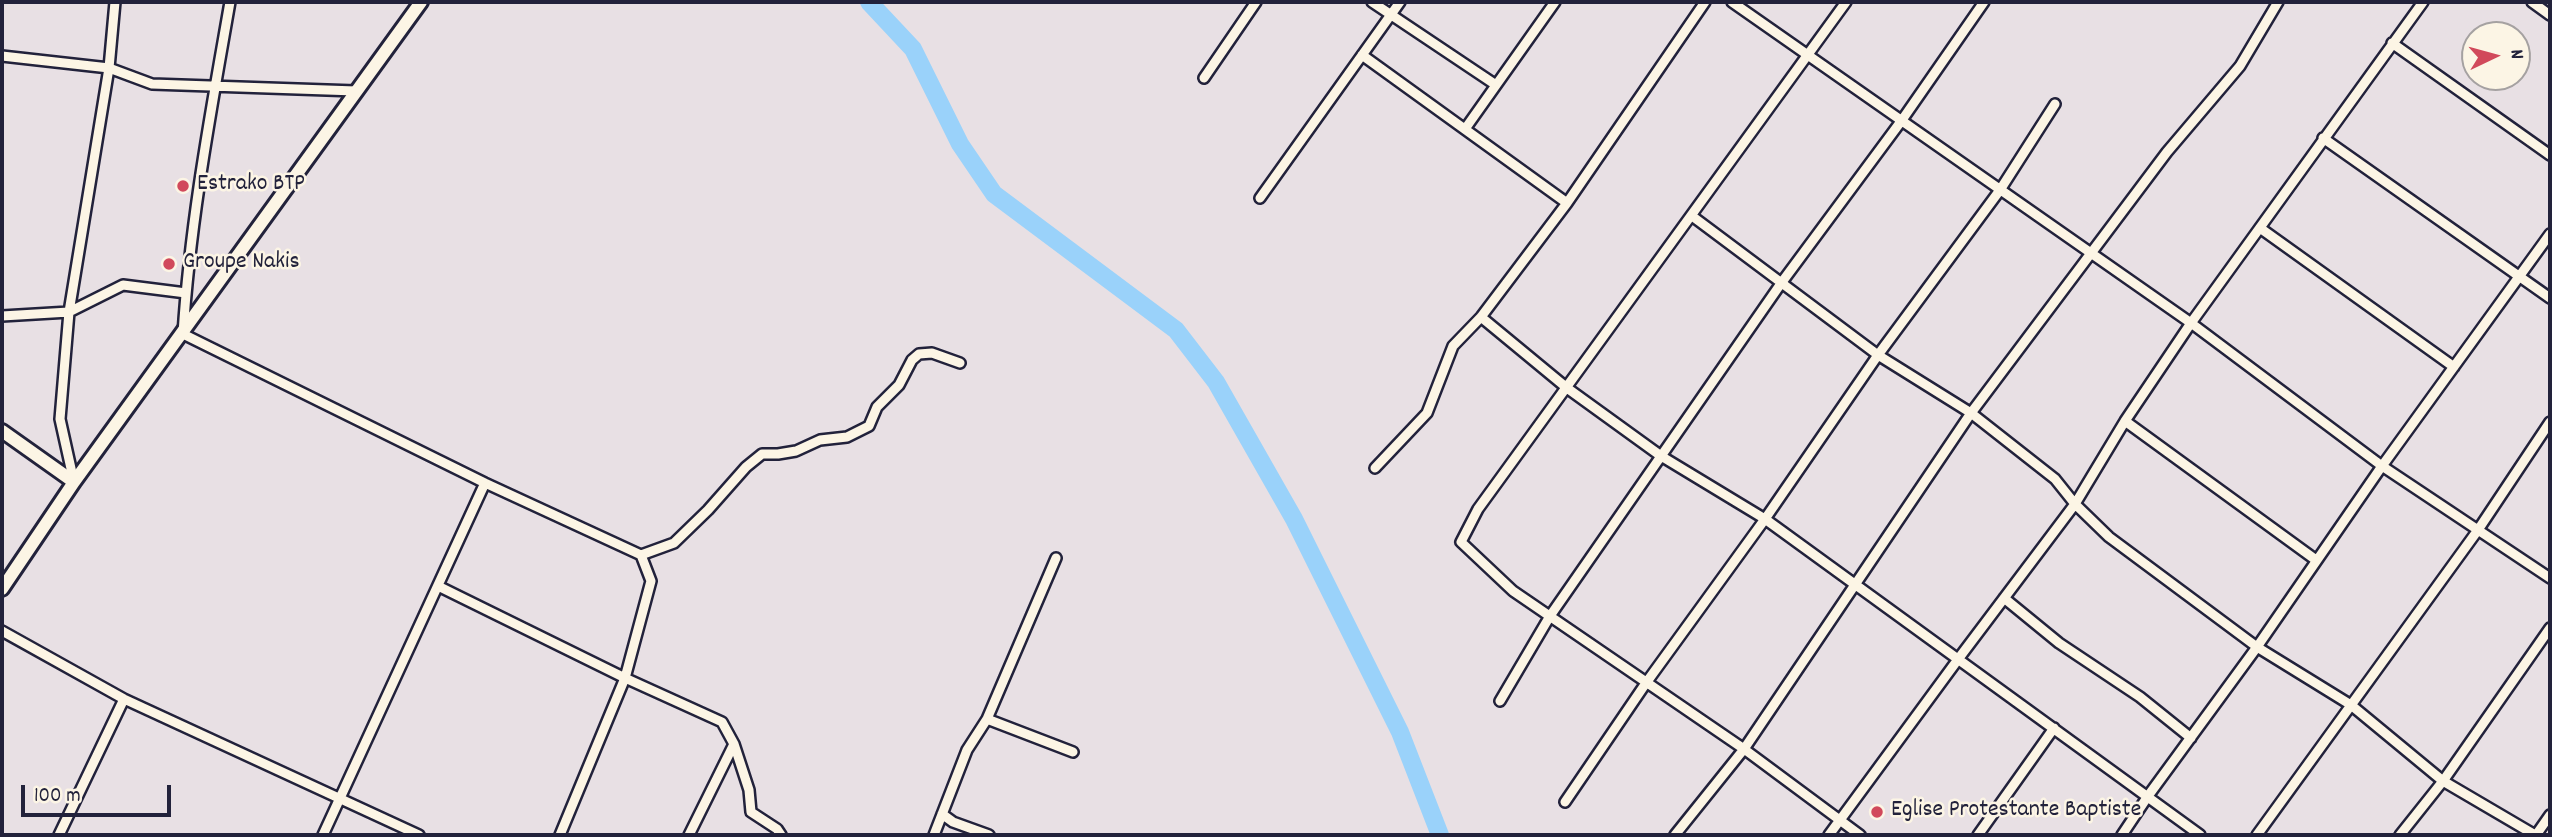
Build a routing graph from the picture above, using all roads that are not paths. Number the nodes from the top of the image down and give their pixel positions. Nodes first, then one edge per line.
1 (116, 2) edge
2 (230, 2) edge
3 (421, 2) edge
4 (1256, 2) edge
5 (1373, 2) edge
6 (1400, 2) edge
7 (1555, 2) edge
8 (1705, 2) edge
9 (1732, 2) edge
10 (1846, 2) edge
11 (1983, 2) edge
12 (2278, 2) edge
13 (2423, 2) edge
14 (2532, 2) edge
15 (1391, 15) junction
16 (2550, 15) edge
17 (2392, 43) junction
18 (1362, 55) junction
19 (1809, 55) junction
20 (2, 56) edge
21 (109, 68) junction
22 (1204, 78) dead end
23 (1496, 85) junction
24 (214, 86) junction
25 (356, 91) junction
26 (2055, 104) dead end
27 (1902, 120) junction
28 (1465, 129) junction
29 (2323, 138) junction
30 (2550, 155) edge
31 (2000, 191) junction
32 (1260, 198) dead end
33 (1567, 204) junction
34 (1692, 216) junction
35 (2259, 228) junction
36 (2550, 234) edge
37 (2090, 255) junction
38 (2520, 277) junction
39 (1782, 282) junction
40 (186, 293) junction
41 (2550, 298) edge
42 (69, 312) junction
43 (2, 316) edge
44 (1481, 317) junction
45 (2191, 323) junction
46 (183, 334) junction
47 (1878, 355) junction
48 (960, 363) dead end
49 (2454, 367) junction
50 (1567, 388) junction
51 (1971, 414) junction
52 (2125, 421) junction
53 (2550, 422) edge
54 (2, 431) edge
55 (1661, 456) junction
56 (2382, 466) junction
57 (1375, 468) dead end
58 (74, 482) junction
59 (485, 483) junction
60 (2075, 504) junction
61 (1765, 519) junction
62 (2478, 530) junction
63 (641, 555) junction
64 (1056, 558) dead end
65 (2316, 560) junction
66 (2550, 578) edge
67 (1854, 585) junction
68 (438, 586) junction
69 (2, 589) edge
70 (2004, 598) junction
71 (1550, 616) junction
72 (2550, 628) edge
73 (2, 631) edge
74 (2257, 648) junction
75 (1959, 658) junction
76 (625, 678) junction
77 (1646, 683) junction
78 (124, 699) junction
79 (1500, 701) dead end
80 (2351, 705) junction
81 (987, 719) junction
82 (2054, 728) junction
83 (2191, 738) junction
84 (734, 744) junction
85 (1744, 749) junction
86 (1073, 752) dead end
87 (2443, 781) junction
88 (2148, 796) junction
89 (339, 799) junction
90 (1565, 802) dead end
91 (942, 814) junction
92 (2550, 815) edge
93 (1839, 821) junction
94 (59, 835) edge
95 (323, 835) edge
96 (419, 835) edge
97 (560, 835) edge
98 (689, 835) edge
99 (781, 835) edge
100 (934, 835) edge
101 (989, 835) edge
102 (1675, 835) edge
103 (1829, 835) edge
104 (1860, 835) edge
105 (1979, 835) edge
106 (2122, 835) edge
107 (2200, 835) edge
108 (2256, 835) edge
109 (2400, 835) edge
110 (2535, 835) edge

1 - 21 street
2 - 24 street
3 - 25 main road
4 - 22 street
5 - 15 street
6 - 15 street
7 - 23 street
8 - 33 street
9 - 19 street
10 - 19 street
11 - 27 street
12 - 37 street
13 - 17 street
14 - 16 street
15 - 18 street
15 - 23 street
17 - 29 street
17 - 30 street
18 - 28 street
18 - 32 street
19 - 27 street
19 - 34 street
20 - 21 street
21 - 24 street
21 - 42 street
23 - 28 street
24 - 25 street
24 - 40 street
25 - 46 main road
26 - 31 street
27 - 31 street
27 - 39 street
28 - 33 street
29 - 35 street
29 - 38 street
31 - 37 street
31 - 47 street
33 - 44 street
34 - 39 street
34 - 50 street
35 - 45 street
35 - 49 street
36 - 38 street
37 - 45 street
37 - 51 street
38 - 41 street
38 - 49 street
39 - 47 street
39 - 55 street
40 - 42 street
40 - 46 street
42 - 43 street
42 - 58 street
44 - 50 street
44 - 57 street
45 - 52 street
45 - 56 street
46 - 58 main road
46 - 59 street
47 - 51 street
47 - 61 street
48 - 63 street
49 - 56 street
50 - 55 street
50 - 71 street
51 - 60 street
51 - 67 street
52 - 60 street
52 - 65 street
53 - 62 street
54 - 58 main road
55 - 61 street
55 - 71 street
56 - 62 street
56 - 65 street
58 - 69 main road
59 - 63 street
59 - 68 street
60 - 70 street
60 - 74 street
61 - 67 street
61 - 77 street
62 - 66 street
62 - 80 street
63 - 76 street
64 - 81 street
65 - 74 street
67 - 75 street
67 - 85 street
68 - 76 street
68 - 89 street
70 - 75 street
70 - 83 street
71 - 77 street
71 - 79 street
72 - 87 street
73 - 78 street
74 - 80 street
74 - 83 street
75 - 82 street
75 - 93 street
76 - 84 street
76 - 97 street
77 - 85 street
77 - 90 street
78 - 89 street
78 - 94 street
80 - 87 street
80 - 108 street
81 - 86 street
81 - 91 street
82 - 88 street
82 - 105 street
83 - 88 street
84 - 98 street
84 - 99 street
85 - 93 street
85 - 102 street
87 - 109 street
87 - 110 street
88 - 106 street
88 - 107 street
89 - 95 street
89 - 96 street
91 - 100 street
91 - 101 street
92 - 110 street
93 - 103 street
93 - 104 street

